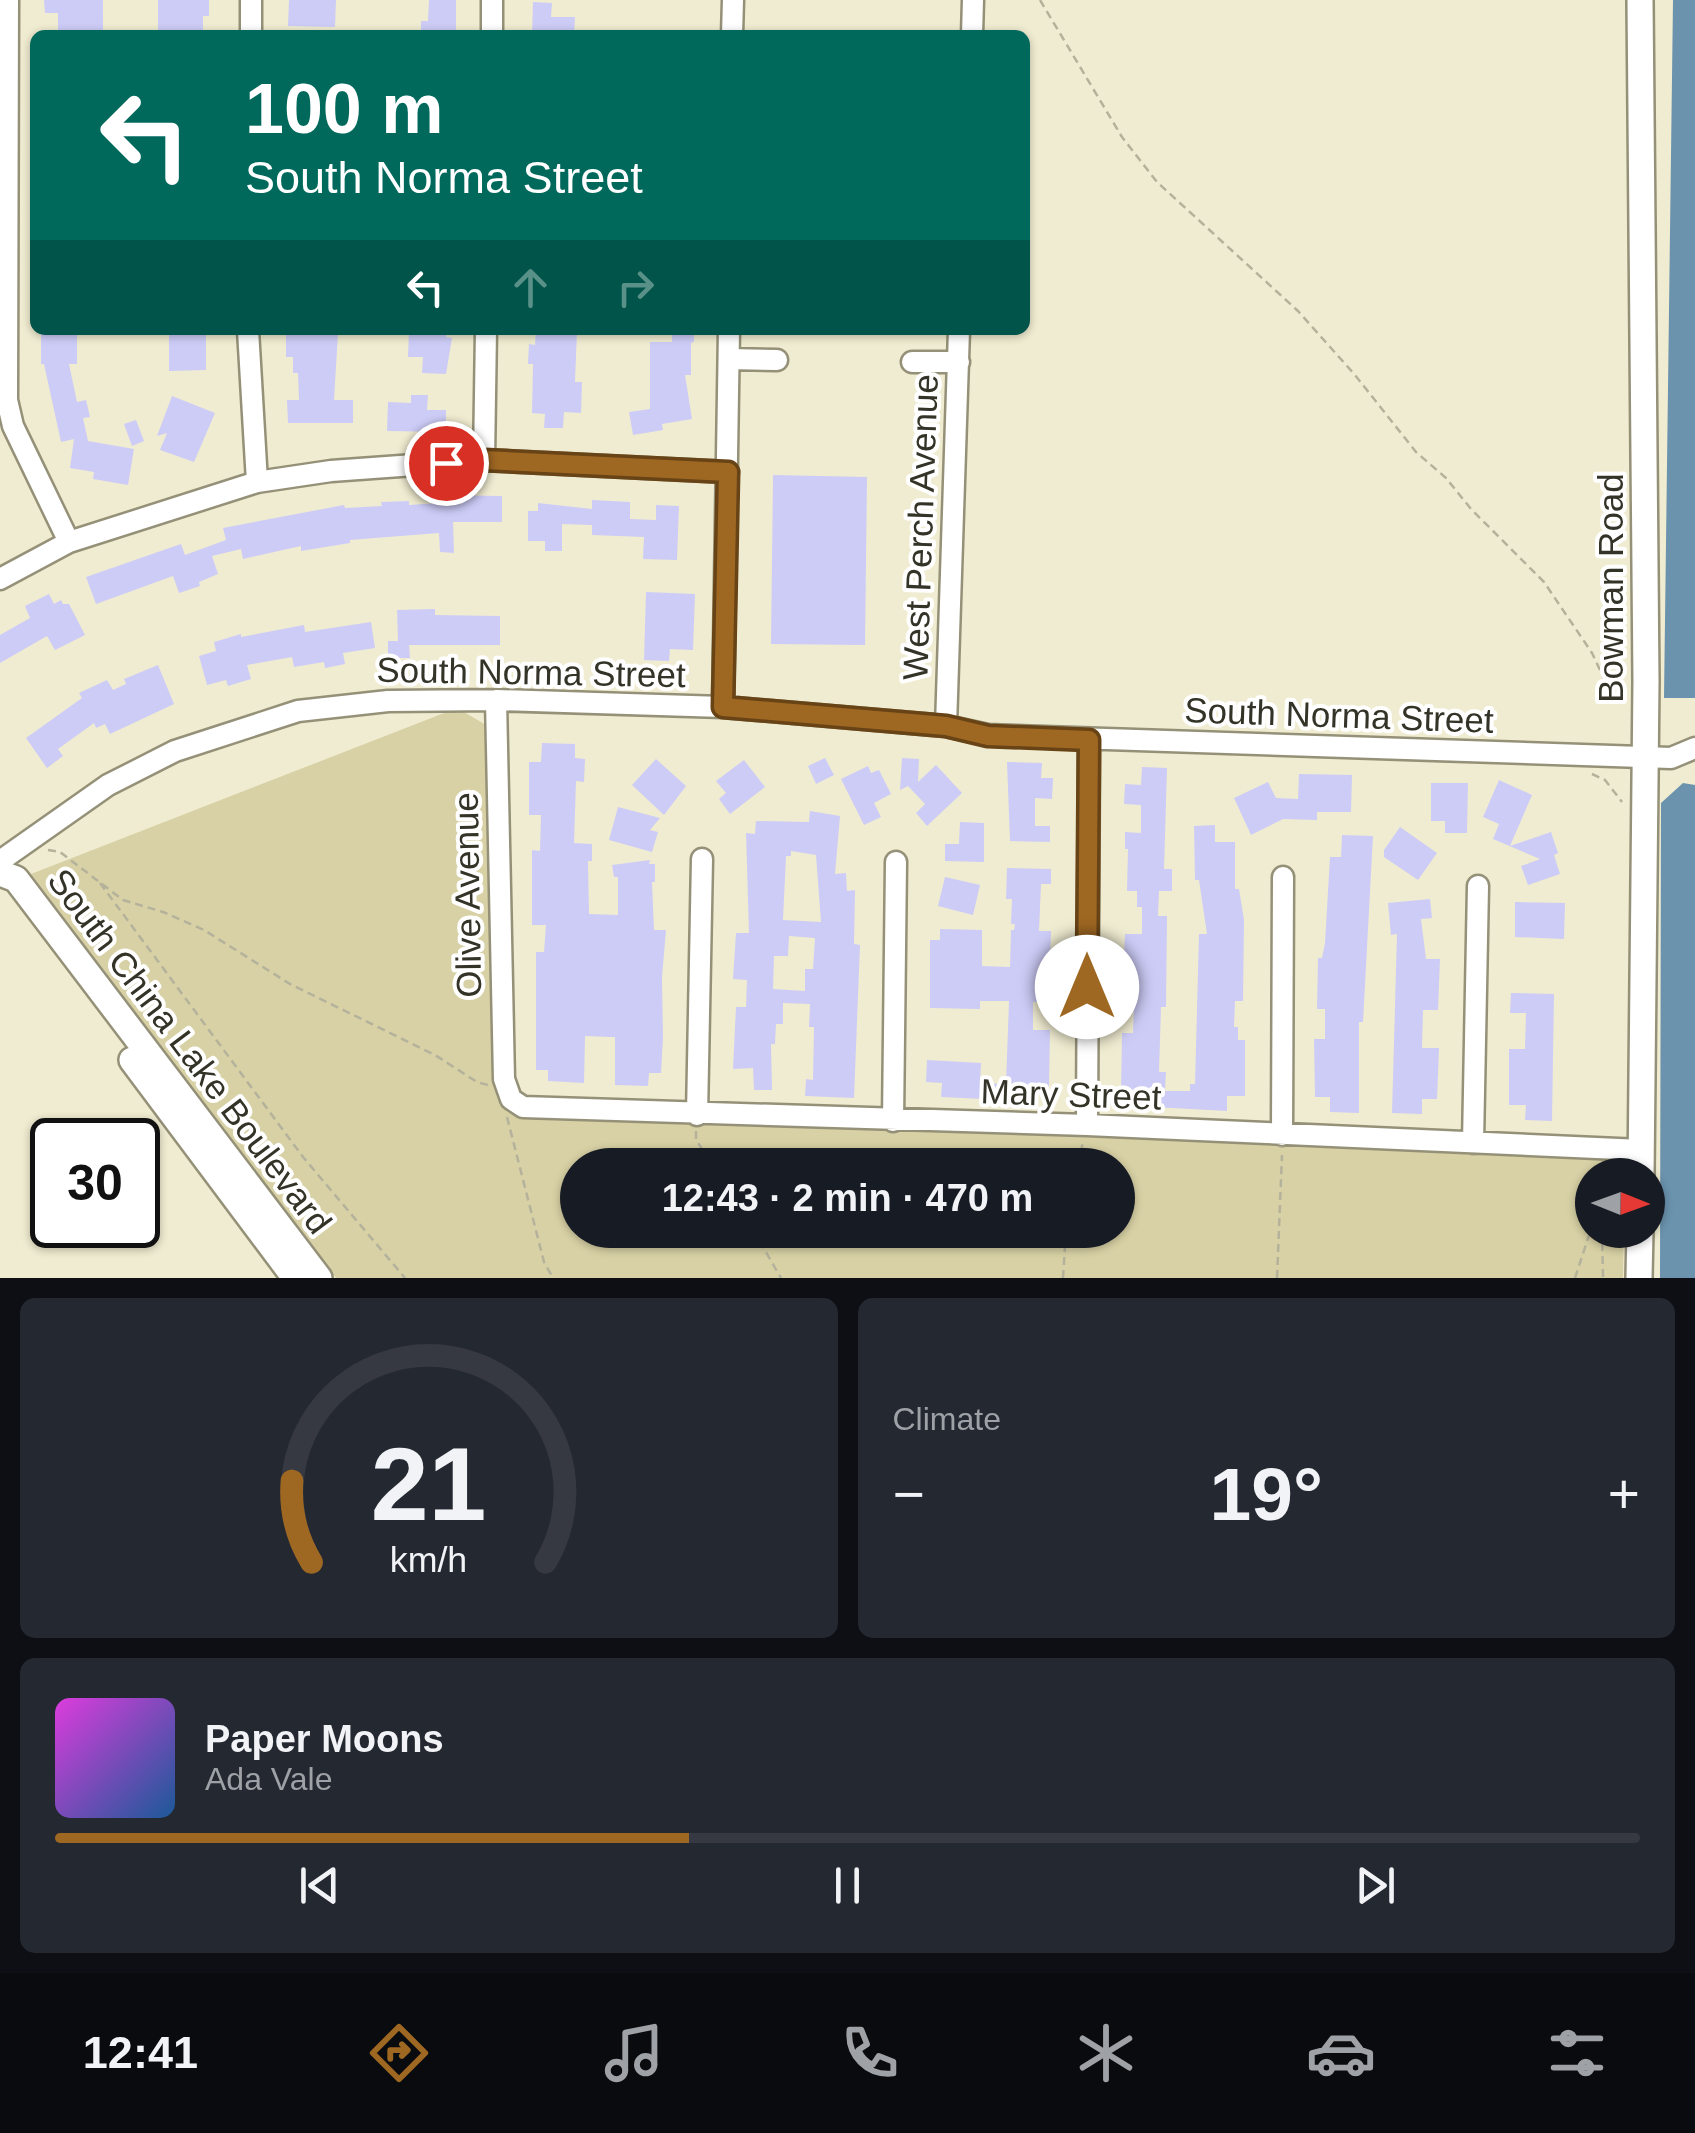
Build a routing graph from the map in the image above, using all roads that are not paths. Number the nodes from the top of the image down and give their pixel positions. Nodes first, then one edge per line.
1 (8, 0) edge
2 (251, 0) edge
3 (492, 0) edge
4 (733, 0) edge
5 (973, 0) edge
6 (1640, 0) edge
7 (250, 30) edge
8 (492, 30) edge
9 (732, 30) edge
10 (972, 30) edge
11 (248, 335) edge
12 (486, 335) edge
13 (729, 335) edge
14 (959, 335) edge
15 (729, 359) junction
16 (777, 360) dead end
17 (912, 362) dead end
18 (959, 362) junction
19 (484, 460) junction
20 (728, 472) junction
21 (257, 482) junction
22 (69, 542) junction
23 (0, 578) edge
24 (496, 700) junction
25 (723, 707) junction
26 (946, 726) junction
27 (1089, 740) junction
28 (1695, 748) edge
29 (1646, 758) junction
30 (702, 859) dead end
31 (0, 861) edge
32 (896, 862) dead end
33 (0, 873) edge
34 (1284, 877) dead end
35 (0, 884) edge
36 (1478, 886) dead end
37 (508, 1089) joint
38 (697, 1114) junction
39 (893, 1122) junction
40 (1087, 1126) junction
41 (1282, 1136) junction
42 (1473, 1143) junction
43 (1599, 1158) edge
44 (1641, 1158) edge
45 (1640, 1248) edge
46 (295, 1278) edge
47 (319, 1278) edge
48 (1639, 1278) edge

1 - 22 street
2 - 7 street
3 - 8 street
4 - 9 street
5 - 10 street
6 - 29 main road, Bowman Road
11 - 21 street
12 - 19 street
13 - 15 street
14 - 18 street, West Perch Avenue
15 - 16 street
15 - 20 street
17 - 18 street
18 - 26 street, West Perch Avenue
19 - 20 street
19 - 21 street
20 - 25 street
21 - 22 street
22 - 23 street
24 - 25 street, South Norma Street
24 - 31 street, South Norma Street
24 - 37 street, Olive Avenue
25 - 26 street, South Norma Street
26 - 27 street, South Norma Street
27 - 29 street, South Norma Street
27 - 40 street
28 - 29 street, South Norma Street
29 - 44 main road, Bowman Road
30 - 38 street
32 - 39 street
33 - 47 main road, South China Lake Boulevard
34 - 41 street
35 - 46 main road, South China Lake Boulevard
36 - 42 street
37 - 38 street, Mary Street
38 - 39 street, Mary Street
39 - 40 street, Mary Street
40 - 41 street, Mary Street
41 - 42 street, Mary Street
42 - 43 street, Mary Street
45 - 48 main road

